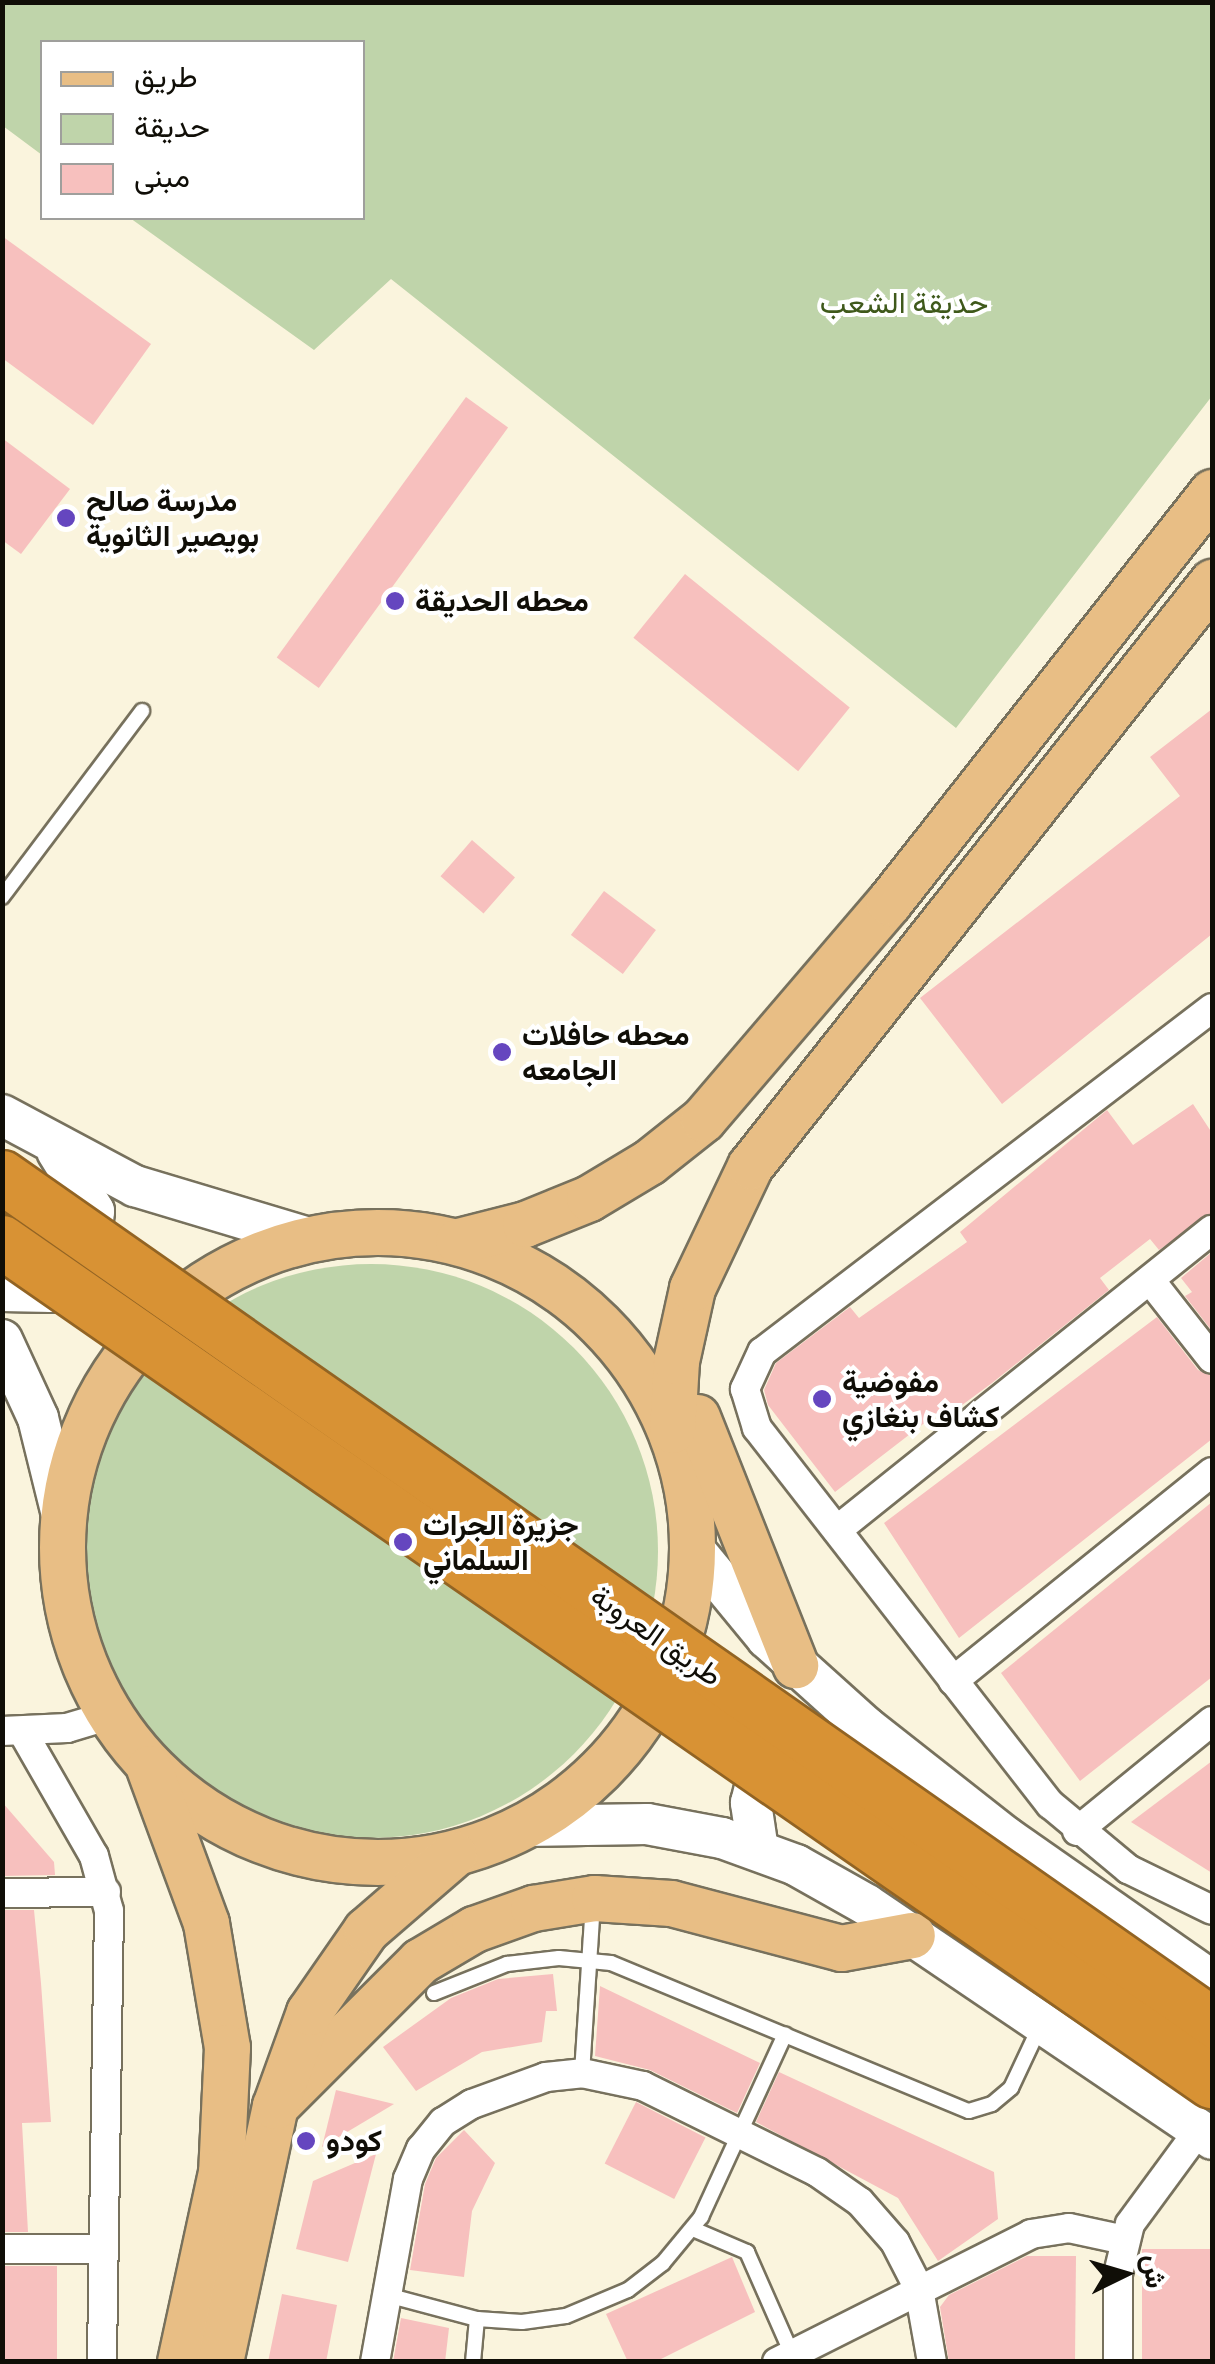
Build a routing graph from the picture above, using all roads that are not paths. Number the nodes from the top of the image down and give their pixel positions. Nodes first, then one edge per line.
1 (1212, 492) edge
2 (1212, 582) edge
3 (142, 710) dead end
4 (2, 897) edge
5 (1212, 1008) edge
6 (2, 1115) edge
7 (54, 1146) junction
8 (2, 1176) edge
9 (1212, 1230) edge
10 (308, 1238) junction
11 (458, 1241) junction
12 (2, 1242) edge
13 (1150, 1280) junction
14 (2, 1291) edge
15 (683, 1324) junction
16 (2, 1340) edge
17 (1212, 1359) edge
18 (672, 1436) junction
19 (1212, 1472) edge
20 (64, 1519) junction
21 (836, 1530) junction
22 (692, 1547) junction
23 (806, 1675) junction
24 (953, 1681) junction
25 (110, 1715) junction
26 (1212, 1721) edge
27 (12, 1731) edge
28 (146, 1762) junction
29 (526, 1826) junction
30 (1077, 1831) junction
31 (758, 1850) junction
32 (456, 1853) junction
33 (2, 1892) edge
34 (106, 1892) junction
35 (594, 1898) junction
36 (1212, 1910) edge
37 (912, 1935) junction
38 (585, 1960) junction
39 (1212, 1981) edge
40 (434, 1993) dead end
41 (1042, 2023) junction
42 (1212, 2024) edge
43 (785, 2034) junction
44 (582, 2073) junction
45 (275, 2106) junction
46 (1208, 2117) edge
47 (740, 2133) junction
48 (693, 2229) junction
49 (1124, 2240) junction
50 (2, 2249) edge
51 (104, 2249) junction
52 (919, 2290) junction
53 (387, 2296) junction
54 (477, 2319) junction
55 (784, 2358) edge
56 (102, 2362) edge
57 (180, 2362) edge
58 (220, 2362) edge
59 (375, 2362) edge
60 (474, 2362) edge
61 (932, 2362) edge
62 (1118, 2362) edge

1 - 11 main road
2 - 15 main road
3 - 4 lane
5 - 21 street
6 - 7 main road
7 - 10 main road
7 - 14 main road
8 - 42 highway, طريق العروبة, bridge
9 - 13 street
10 - 11 main road
10 - 20 main road
11 - 18 main road
12 - 46 highway, طريق العروبة, bridge
13 - 17 street
13 - 21 street
15 - 18 main road
15 - 23 main road
16 - 20 main road
18 - 22 main road
19 - 24 street
20 - 25 main road
21 - 24 street
22 - 23 main road
22 - 29 main road
23 - 31 main road
23 - 39 main road
24 - 30 street
25 - 27 street
25 - 28 main road
26 - 30 street
27 - 34 street
28 - 32 main road
28 - 57 main road
29 - 31 main road
29 - 32 main road
30 - 36 street
31 - 37 main road
32 - 45 main road
33 - 34 street
34 - 51 street
35 - 37 main road
35 - 38 lane
35 - 45 main road
37 - 41 main road
38 - 40 lane
38 - 43 lane
38 - 44 lane
41 - 43 lane
41 - 46 main road
43 - 47 lane
44 - 47 street
44 - 53 street
45 - 58 main road
46 - 49 street
47 - 48 lane
47 - 52 street
48 - 54 lane
48 - 55 lane
49 - 52 street
49 - 62 street
50 - 51 street
51 - 56 street
52 - 55 street
52 - 61 street
53 - 54 lane
53 - 59 street
54 - 60 lane

